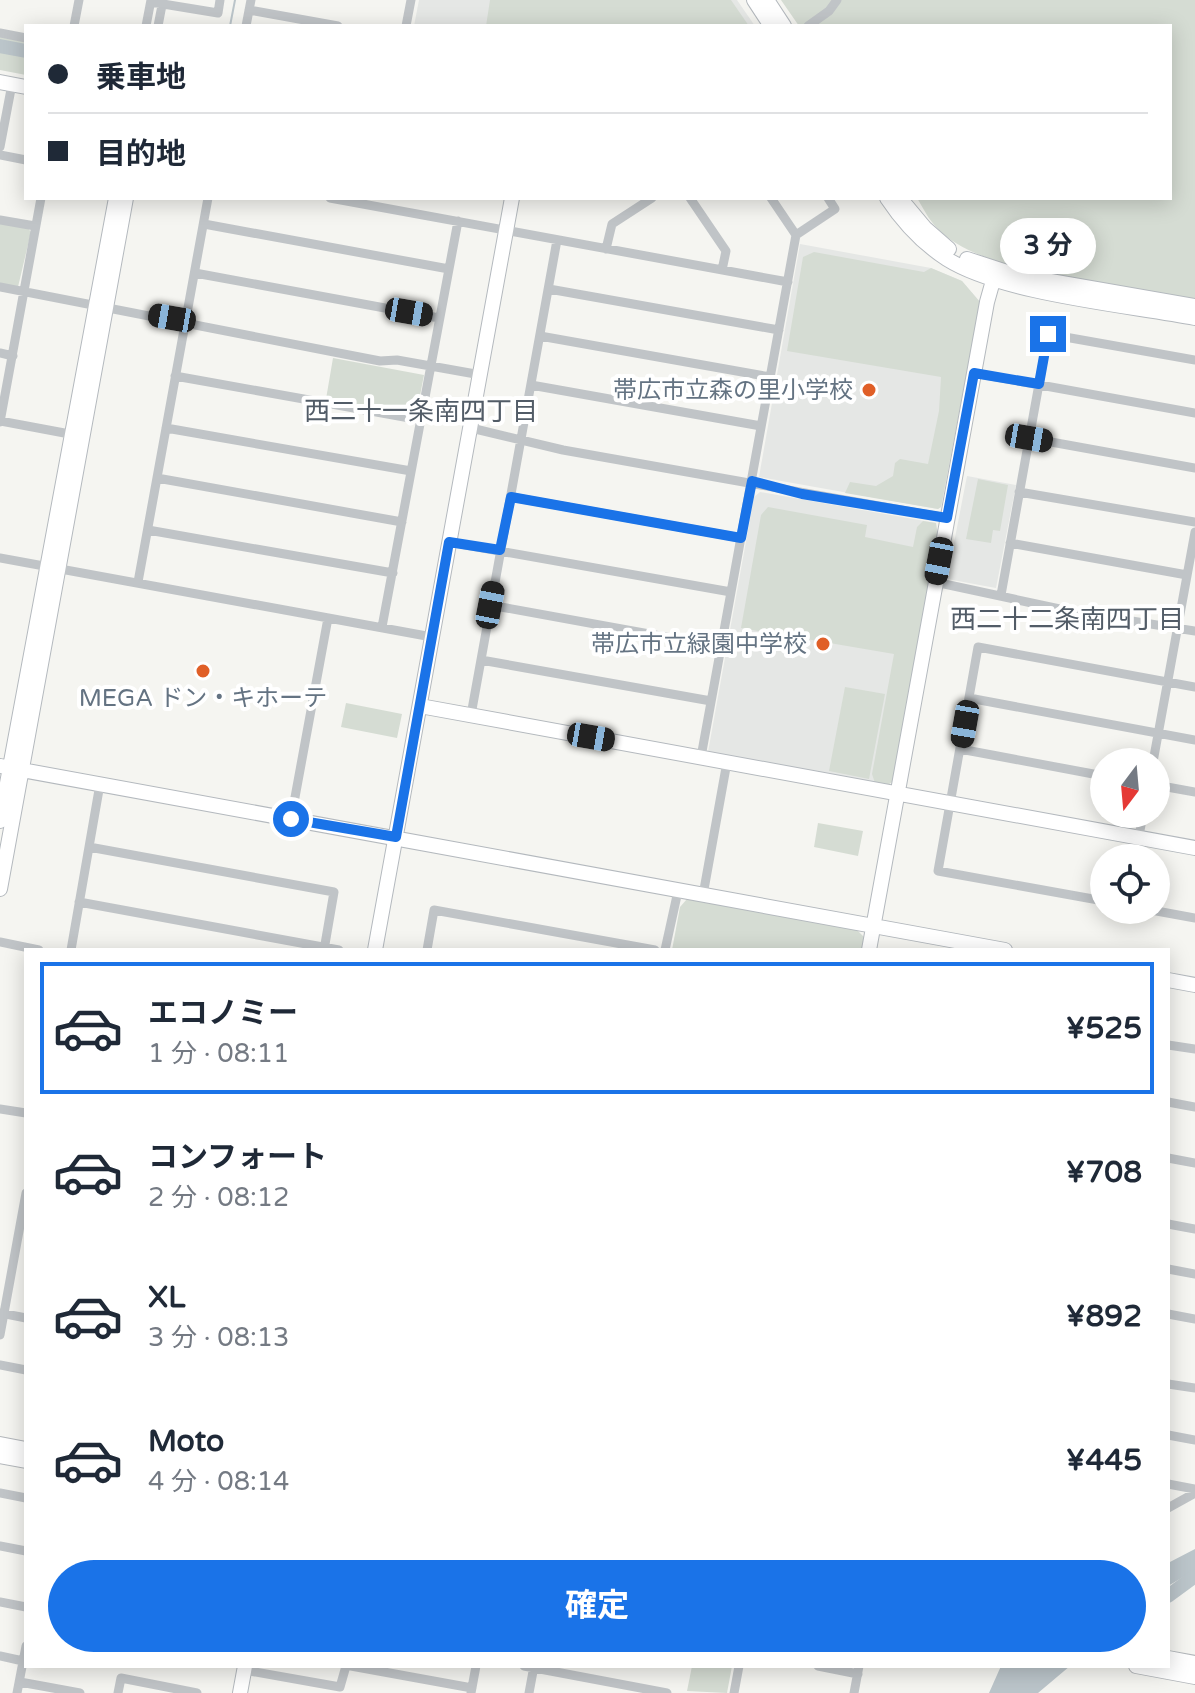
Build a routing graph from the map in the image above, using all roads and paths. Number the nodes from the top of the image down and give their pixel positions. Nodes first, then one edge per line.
1 (79, 0) edge
2 (220, 0) edge
3 (411, 0) edge
4 (754, 0) edge
5 (767, 0) edge
6 (837, 0) edge
7 (151, 1) edge
8 (163, 2) edge
9 (250, 5) edge
10 (74, 24) edge
11 (146, 24) edge
12 (158, 24) edge
13 (330, 24) edge
14 (406, 24) edge
15 (770, 24) edge
16 (783, 24) edge
17 (811, 24) edge
18 (0, 33) edge
19 (24, 38) edge
20 (13, 84) edge
21 (0, 147) edge
22 (0, 155) edge
23 (24, 160) edge
24 (41, 200) edge
25 (116, 200) edge
26 (126, 200) edge
27 (208, 200) edge
28 (352, 200) edge
29 (512, 200) edge
30 (649, 200) edge
31 (691, 200) edge
32 (772, 200) edge
33 (829, 200) edge
34 (888, 200) edge
35 (902, 200) edge
36 (375, 202) edge
37 (0, 220) edge
38 (458, 221) junction
39 (204, 224) junction
40 (35, 226) junction
41 (506, 230) junction
42 (796, 235) junction
43 (557, 240) junction
44 (606, 249) junction
45 (449, 269) junction
46 (722, 270) junction
47 (195, 273) junction
48 (995, 275) junction
49 (788, 282) junction
50 (0, 287) edge
51 (549, 289) junction
52 (24, 292) junction
53 (101, 305) junction
54 (1195, 306) edge
55 (439, 318) junction
56 (1195, 318) edge
57 (186, 321) junction
58 (779, 330) junction
59 (540, 336) junction
60 (0, 353) edge
61 (13, 356) junction
62 (1195, 360) edge
63 (431, 366) junction
64 (974, 373) junction
65 (481, 375) junction
66 (175, 376) junction
67 (770, 377) junction
68 (1039, 384) junction
69 (531, 385) junction
70 (1195, 413) edge
71 (421, 420) junction
72 (0, 422) edge
73 (761, 426) junction
74 (166, 428) junction
75 (471, 428) junction
76 (77, 436) junction
77 (521, 438) junction
78 (1029, 438) junction
79 (1195, 468) edge
80 (411, 471) junction
81 (157, 478) junction
82 (752, 481) junction
83 (1019, 492) junction
84 (511, 497) junction
85 (947, 518) junction
86 (402, 522) junction
87 (1195, 522) edge
88 (148, 530) junction
89 (1195, 532) edge
90 (741, 538) junction
91 (449, 542) junction
92 (1010, 543) junction
93 (500, 550) junction
94 (0, 558) edge
95 (53, 568) junction
96 (393, 573) junction
97 (1187, 575) junction
98 (138, 582) junction
99 (935, 582) junction
100 (731, 592) junction
101 (1001, 595) junction
102 (490, 605) junction
103 (328, 618) junction
104 (382, 627) junction
105 (1177, 627) junction
106 (1195, 631) edge
107 (432, 637) junction
108 (721, 647) junction
109 (481, 660) junction
110 (1168, 682) junction
111 (1195, 687) edge
112 (969, 698) junction
113 (711, 701) junction
114 (420, 706) junction
115 (471, 715) junction
116 (1158, 733) junction
117 (1195, 740) edge
118 (1155, 748) edge
119 (960, 749) junction
120 (701, 757) junction
121 (727, 762) junction
122 (11, 768) edge
123 (1090, 773) edge
124 (100, 784) junction
125 (1170, 788) edge
126 (1195, 792) edge
127 (898, 794) junction
128 (950, 803) junction
129 (291, 819) junction
130 (0, 821) edge
131 (1141, 828) edge
132 (5, 832) edge
133 (396, 837) junction
134 (1139, 838) junction
135 (1138, 844) edge
136 (89, 847) junction
137 (1195, 848) edge
138 (0, 889) edge
139 (678, 891) junction
140 (703, 895) junction
141 (1090, 898) edge
142 (79, 902) junction
143 (1170, 913) edge
144 (1195, 918) edge
145 (873, 926) junction
146 (0, 942) edge
147 (29, 948) edge
148 (71, 948) edge
149 (319, 948) edge
150 (324, 948) edge
151 (375, 948) edge
152 (427, 948) edge
153 (644, 948) edge
154 (665, 948) edge
155 (869, 948) edge
156 (994, 948) edge
157 (1170, 980) edge
158 (1195, 985) edge
159 (1170, 1045) edge
160 (1195, 1049) edge
161 (1170, 1102) edge
162 (1195, 1107) edge
163 (0, 1109) edge
164 (24, 1113) edge
165 (1170, 1158) edge
166 (1195, 1163) edge
167 (24, 1219) edge
168 (1170, 1224) edge
169 (1195, 1229) edge
170 (13, 1266) junction
171 (24, 1269) edge
172 (1170, 1269) edge
173 (1195, 1274) edge
174 (2, 1314) edge
175 (1170, 1314) edge
176 (24, 1318) edge
177 (1195, 1319) edge
178 (0, 1335) edge
179 (0, 1365) edge
180 (24, 1370) edge
181 (1170, 1384) edge
182 (1195, 1388) edge
183 (1170, 1435) edge
184 (1195, 1440) edge
185 (0, 1444) edge
186 (24, 1449) edge
187 (0, 1456) edge
188 (24, 1461) edge
189 (1170, 1485) edge
190 (1195, 1491) edge
191 (0, 1493) edge
192 (24, 1498) edge
193 (1170, 1507) edge
194 (0, 1546) edge
195 (24, 1551) edge
196 (0, 1602) edge
197 (24, 1607) edge
198 (0, 1656) edge
199 (24, 1656) edge
200 (1170, 1658) edge
201 (23, 1661) junction
202 (1195, 1663) edge
203 (245, 1668) edge
204 (347, 1668) edge
205 (358, 1668) edge
206 (476, 1668) edge
207 (531, 1668) edge
208 (536, 1668) edge
209 (739, 1668) edge
210 (838, 1668) edge
211 (1146, 1668) edge
212 (859, 1670) edge
213 (1195, 1677) edge
214 (20, 1682) junction
215 (471, 1691) edge
216 (17, 1693) edge
217 (80, 1693) edge
218 (118, 1693) edge
219 (197, 1693) edge
220 (240, 1693) edge
221 (529, 1693) edge
222 (667, 1693) edge
223 (734, 1693) edge
224 (854, 1693) edge

1 - 10 street
2 - 8 street
3 - 14 street
4 - 15 street
5 - 16 street
6 - 17 street
7 - 8 street
7 - 11 street
8 - 12 street
9 - 13 street
18 - 19 street
20 - 21 street
22 - 23 street
24 - 40 street
25 - 53 street
26 - 53 street
27 - 39 street
28 - 36 street
29 - 41 street
30 - 44 street
31 - 46 street
32 - 42 street
33 - 42 street
34 - 48 street
35 - 48 street
36 - 38 street
37 - 40 street
38 - 41 street
38 - 45 street
39 - 45 street
39 - 47 street
40 - 52 street
41 - 43 street
41 - 65 street
42 - 49 street
43 - 44 street
43 - 51 street
44 - 46 street
45 - 55 street
46 - 49 street
47 - 55 street
47 - 57 street
48 - 54 street
48 - 56 street
48 - 64 street
49 - 58 street
50 - 52 street
51 - 58 street
51 - 59 street
52 - 53 street
52 - 61 street
53 - 57 street
53 - 76 street
55 - 63 street
57 - 63 street
57 - 66 street
58 - 67 street
59 - 67 street
59 - 69 street
60 - 61 street
61 - 72 street
62 - 68 street
63 - 65 street
63 - 71 street
64 - 68 street
64 - 85 street
65 - 75 street
66 - 71 street
66 - 74 street
67 - 73 street
68 - 70 street
68 - 78 street
69 - 73 street
69 - 77 street
71 - 80 street
72 - 76 street
73 - 82 street
74 - 80 street
74 - 81 street
75 - 77 street
75 - 91 street
76 - 95 street
77 - 82 street
77 - 84 street
78 - 79 street
78 - 83 street
80 - 86 street
81 - 86 street
81 - 88 street
82 - 85 street
82 - 90 street
83 - 87 street
83 - 92 street
84 - 90 street
84 - 93 street
85 - 99 street
86 - 96 street
88 - 96 street
88 - 98 street
89 - 97 street
90 - 100 street
91 - 93 street
91 - 107 street
92 - 97 street
92 - 101 street
93 - 100 street
93 - 102 street
94 - 95 street
95 - 98 street
95 - 122 street
96 - 104 street
97 - 105 street
98 - 103 street
99 - 101 street
99 - 127 street
100 - 108 street
101 - 105 street
102 - 108 street
102 - 109 street
103 - 104 street
103 - 129 street
104 - 107 street
105 - 106 street
105 - 110 street
107 - 114 street
108 - 113 street
109 - 113 street
109 - 115 street
110 - 111 street
110 - 112 street
110 - 116 street
112 - 116 street
112 - 119 street
113 - 120 street
114 - 115 street
114 - 133 street
115 - 120 street
116 - 117 street
116 - 118 street
119 - 123 street
119 - 128 street
120 - 121 street
121 - 127 street
121 - 140 street
122 - 124 street
122 - 130 street
122 - 132 street
124 - 129 street
124 - 136 street
125 - 126 street
127 - 128 street
127 - 145 street
128 - 134 street
128 - 141 street
129 - 133 street
131 - 134 street
132 - 138 street
133 - 139 street
133 - 151 street
134 - 135 street
134 - 137 street
136 - 142 street
136 - 150 street
139 - 140 street
139 - 154 street
140 - 145 street
142 - 148 street
142 - 149 street
143 - 144 street
145 - 155 street
145 - 156 street
146 - 147 street
152 - 153 street
157 - 158 street
159 - 160 street
161 - 162 street
163 - 164 street
165 - 166 street
167 - 170 street
168 - 169 street
170 - 171 street
170 - 174 street
172 - 173 street
174 - 176 street
174 - 178 street
175 - 177 street
179 - 180 street
181 - 182 street
183 - 184 street
185 - 186 street
187 - 188 street
189 - 190 street
190 - 193 street
191 - 192 street
194 - 195 street
196 - 197 street
198 - 201 street
199 - 201 street
200 - 202 street
201 - 214 street
203 - 204 street
203 - 220 street
205 - 215 street
206 - 215 street
207 - 221 street
208 - 222 street
209 - 223 street
210 - 212 street
211 - 213 street
212 - 224 street
214 - 216 street
214 - 217 street
218 - 219 street

